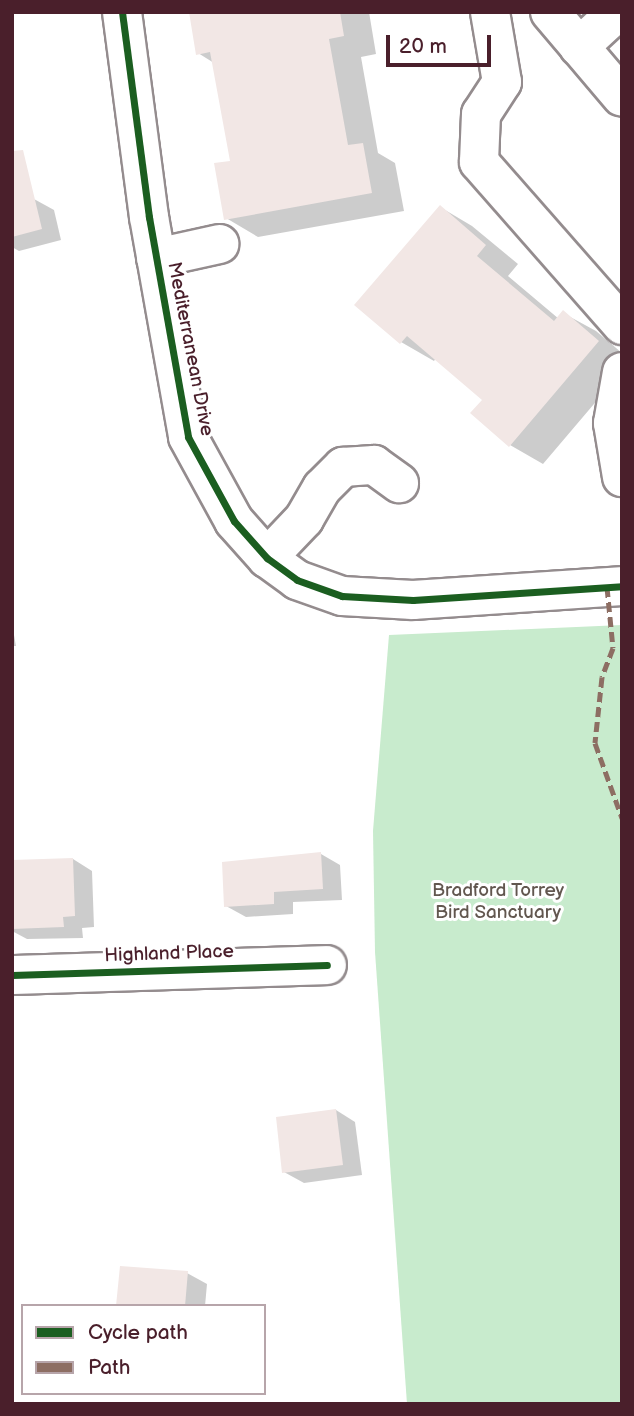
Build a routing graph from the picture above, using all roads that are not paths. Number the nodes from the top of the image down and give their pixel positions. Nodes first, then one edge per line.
1 (122, 12) edge
2 (490, 12) edge
3 (550, 12) edge
4 (617, 12) edge
5 (579, 47) junction
6 (622, 97) edge
7 (219, 244) dead end
8 (156, 258) junction
9 (622, 324) edge
10 (622, 372) edge
11 (622, 477) edge
12 (399, 483) dead end
13 (267, 558) junction
14 (622, 586) edge
15 (327, 965) dead end
16 (12, 975) edge

1 - 8 street, Mediterranean Drive
2 - 9 street
3 - 5 street
4 - 5 street
5 - 6 street
7 - 8 street
8 - 13 street, Mediterranean Drive
10 - 11 street
12 - 13 street
13 - 14 street, Mediterranean Drive
15 - 16 street, Highland Place

